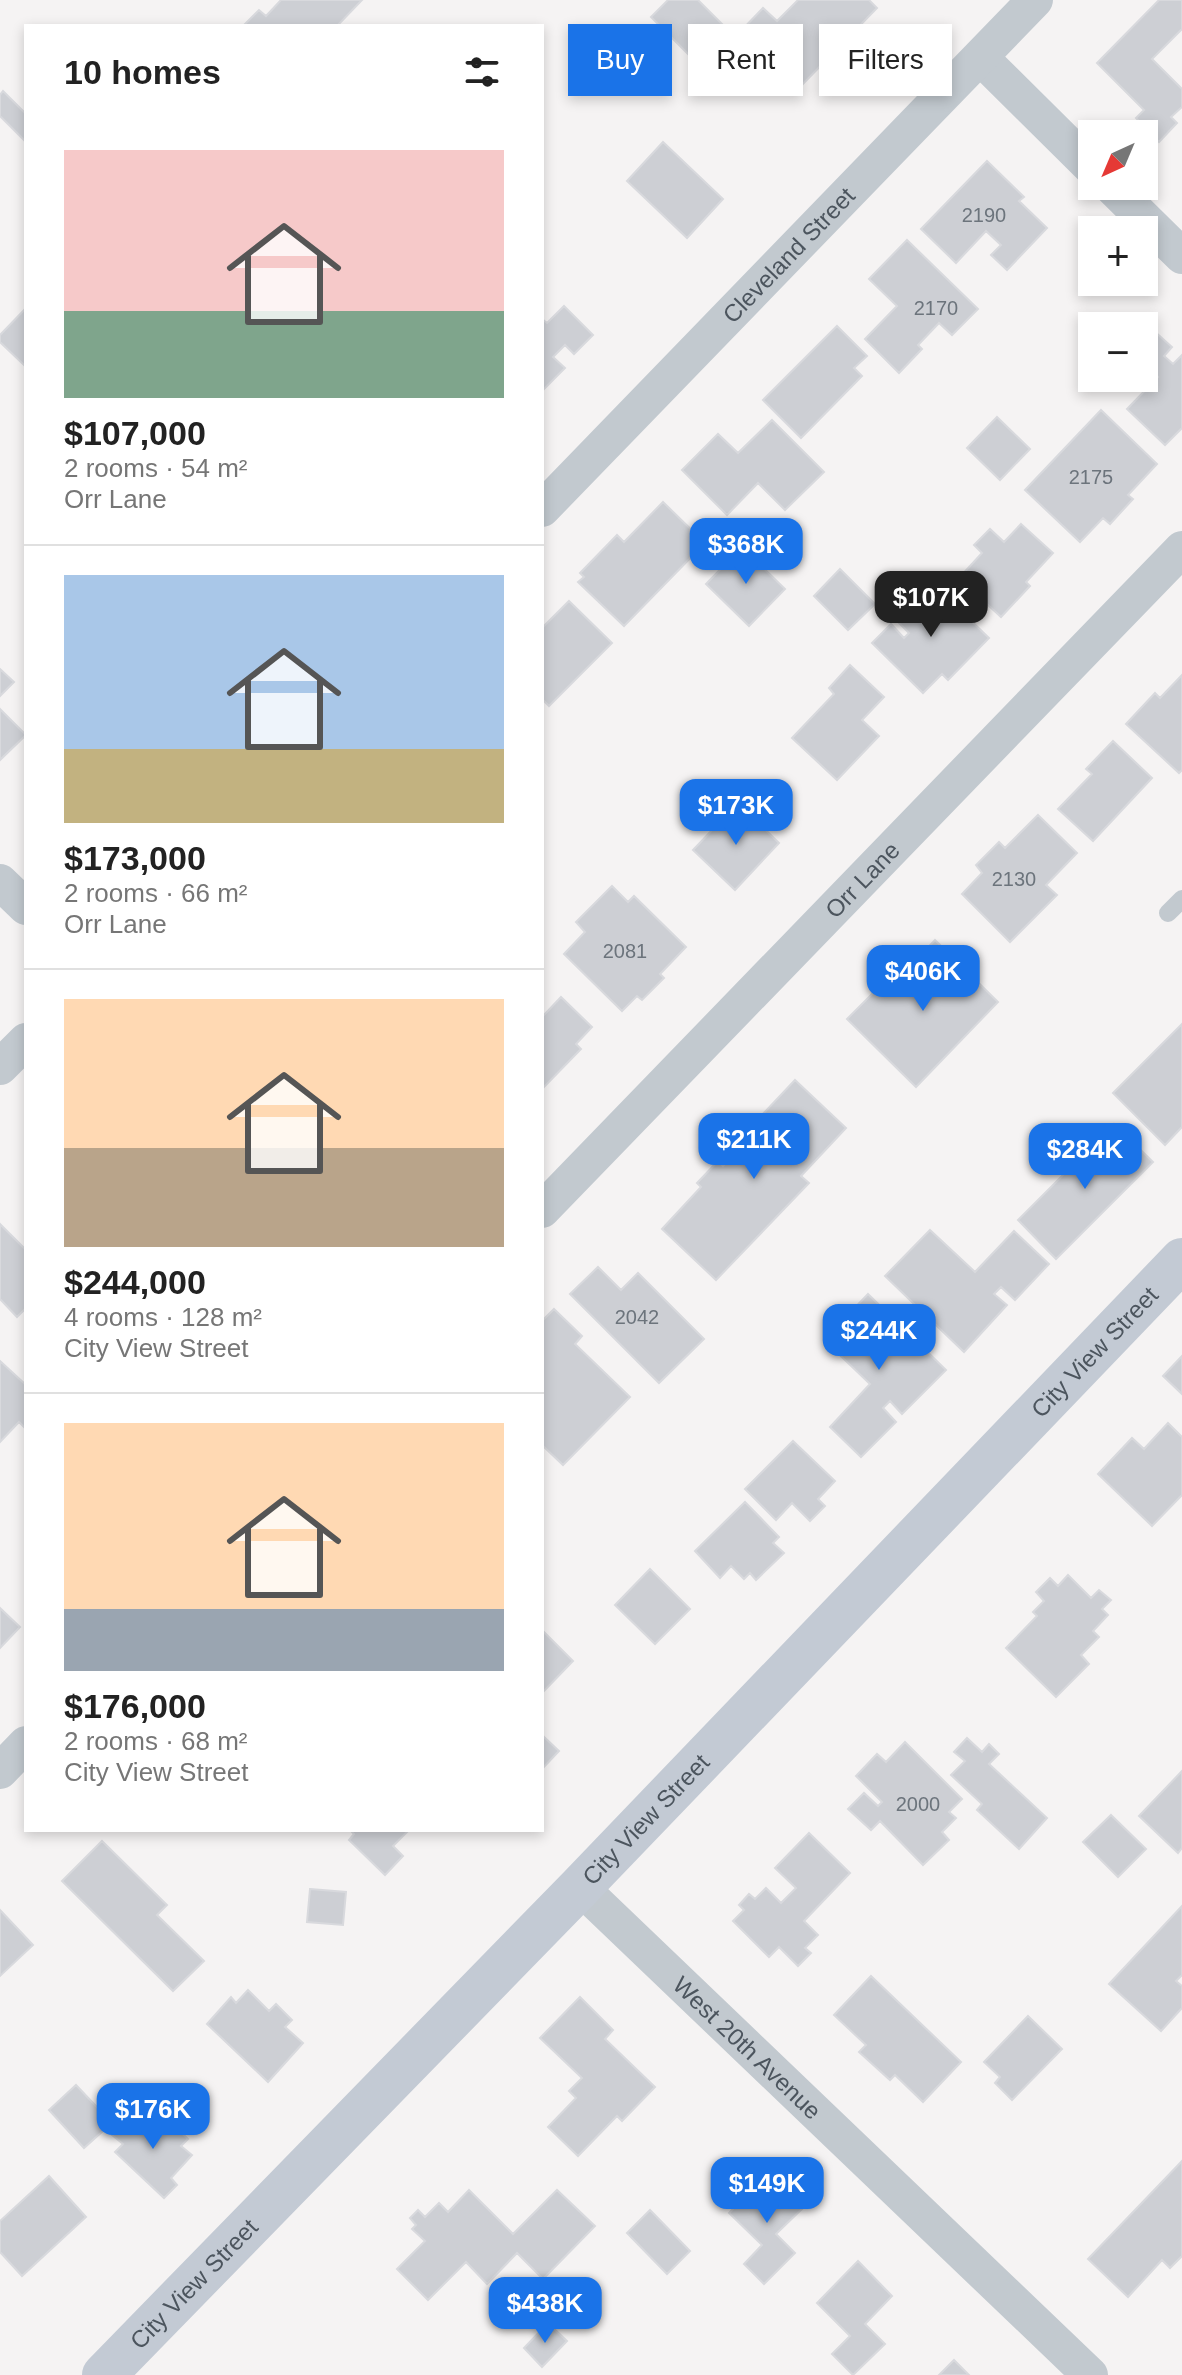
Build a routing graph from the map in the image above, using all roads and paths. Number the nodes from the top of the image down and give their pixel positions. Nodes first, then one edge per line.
1 (1035, 0) edge
2 (981, 58) junction
3 (1078, 154) edge
4 (1125, 200) edge
5 (1182, 256) edge
6 (544, 507) edge
7 (1182, 549) edge
8 (0, 882) edge
9 (1182, 899) edge
10 (24, 905) edge
11 (1168, 913) dead end
12 (24, 1043) edge
13 (0, 1067) edge
14 (544, 1208) edge
15 (1182, 1260) edge
16 (24, 1746) edge
17 (0, 1771) edge
18 (580, 1887) junction
19 (104, 2375) edge
20 (1090, 2375) edge

1 - 2 street, Cleveland Street
2 - 3 street
2 - 6 street, Cleveland Street
4 - 5 street
7 - 14 street, Orr Lane
8 - 10 street
9 - 11 lane
12 - 13 street
15 - 18 street, City View Street
16 - 17 street
18 - 19 street, City View Street
18 - 20 street, West 20th Avenue

